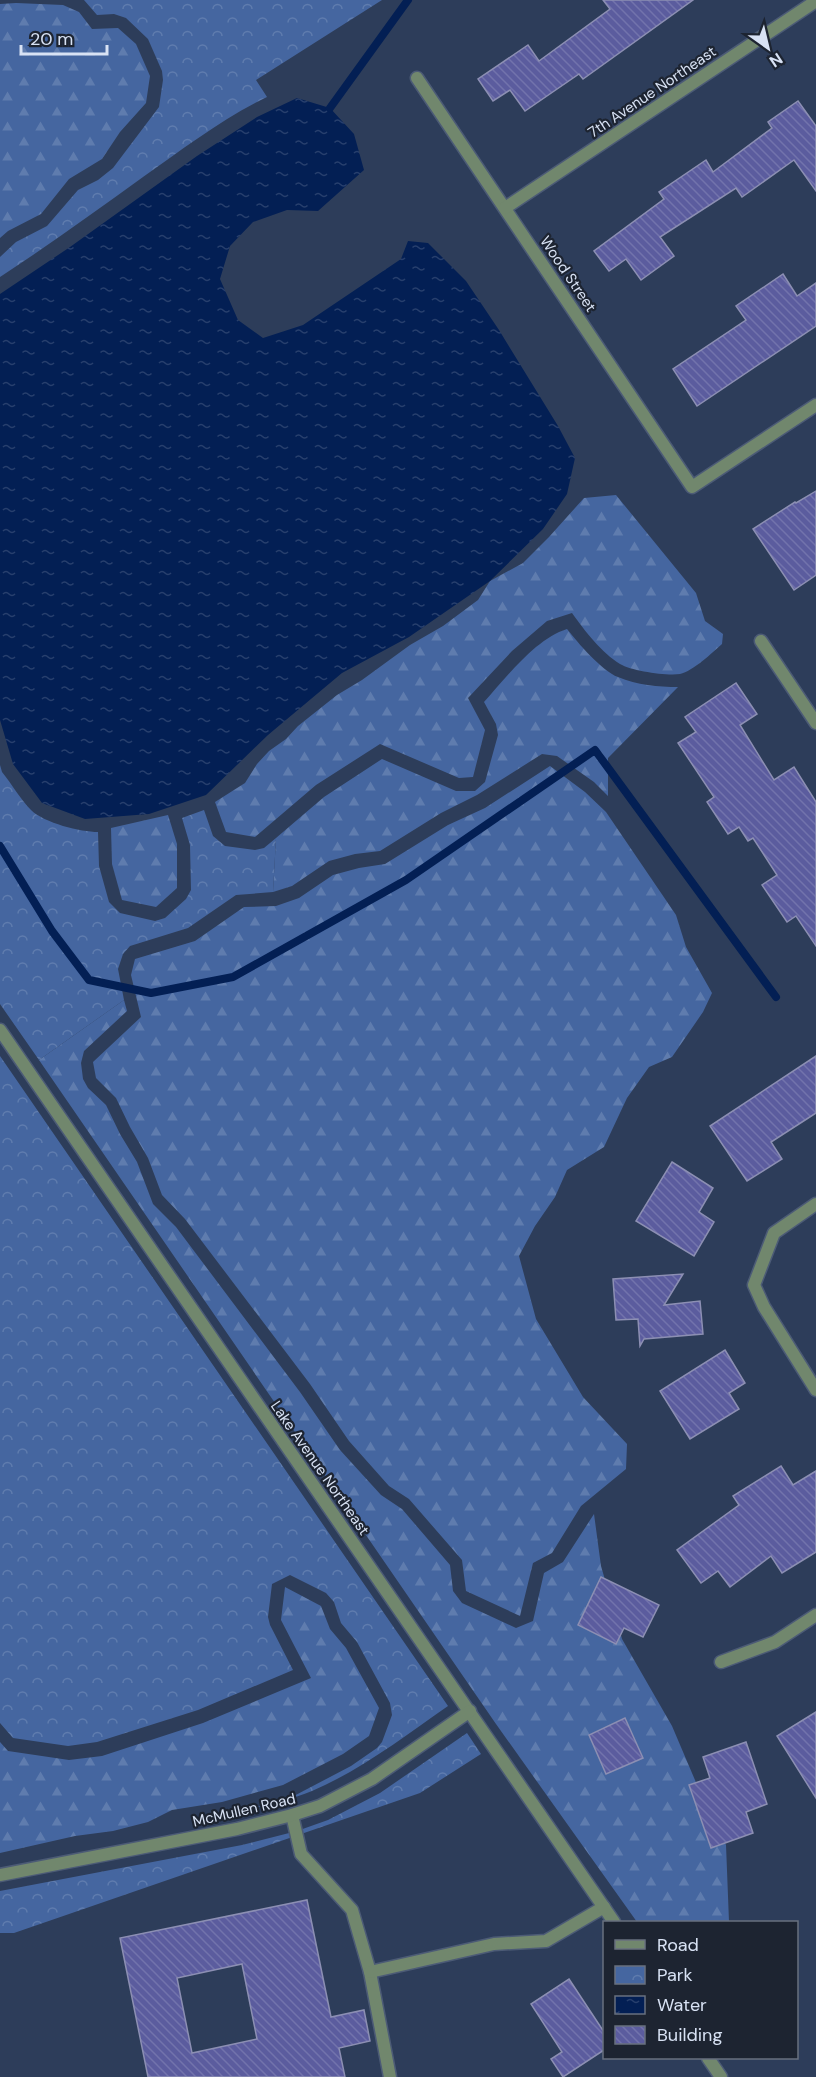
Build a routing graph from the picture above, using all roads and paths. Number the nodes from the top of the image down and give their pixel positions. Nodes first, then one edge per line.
1 (816, 1) edge
2 (417, 78) dead end
3 (505, 208) junction
4 (816, 405) edge
5 (761, 641) dead end
6 (816, 723) edge
7 (0, 1030) edge
8 (816, 1204) edge
9 (816, 1390) edge
10 (816, 1615) edge
11 (721, 1662) dead end
12 (470, 1711) junction
13 (292, 1815) junction
14 (0, 1875) edge
15 (604, 1907) junction
16 (613, 1921) edge
17 (370, 1972) junction
18 (709, 2059) edge
19 (390, 2077) edge
20 (721, 2077) edge

1 - 3 street, 7th Avenue Northeast
2 - 3 street, Wood Street
3 - 4 street, Wood Street
5 - 6 street
7 - 12 street, Lake Avenue Northeast
8 - 9 street
10 - 11 street
12 - 13 street, McMullen Road
12 - 15 street, Lake Avenue Northeast
13 - 14 street, McMullen Road
13 - 17 street
15 - 16 street, Lake Avenue Northeast
15 - 17 street
17 - 19 street
18 - 20 street

